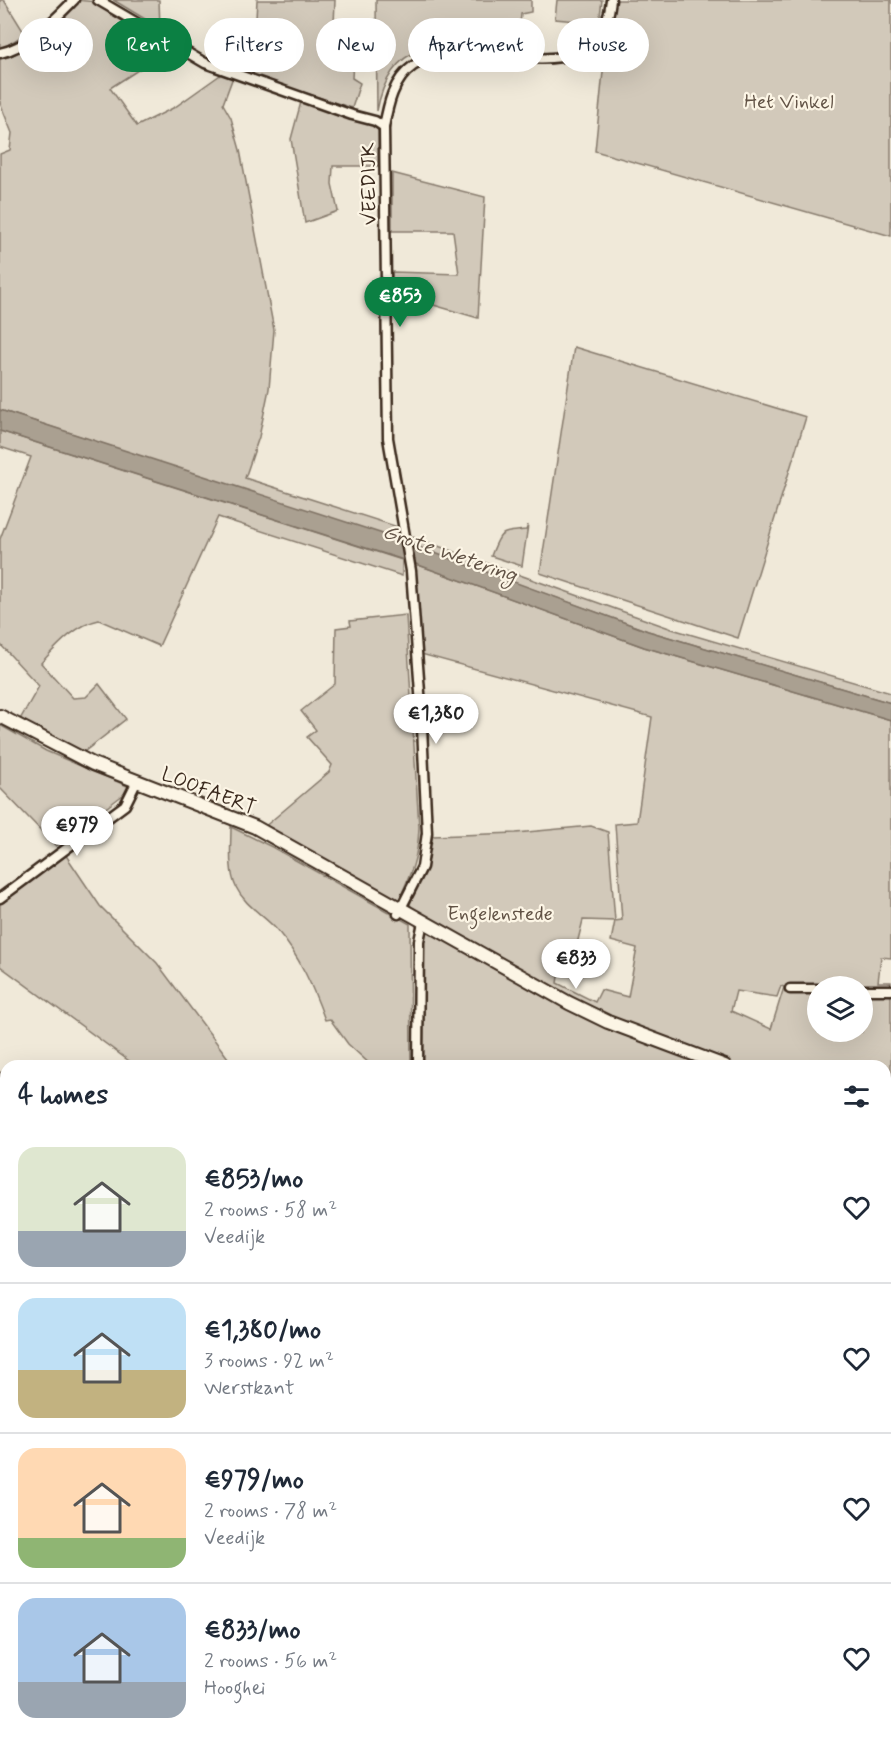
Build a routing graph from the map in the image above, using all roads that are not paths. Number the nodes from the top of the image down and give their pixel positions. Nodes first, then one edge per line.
1 (74, 0) edge
2 (98, 0) edge
3 (611, 0) edge
4 (0, 54) edge
5 (386, 115) junction
6 (375, 120) junction
7 (384, 127) junction
8 (0, 716) edge
9 (136, 783) junction
10 (0, 898) edge
11 (399, 911) junction
12 (423, 921) junction
13 (790, 989) dead end
14 (807, 989) edge
15 (873, 990) edge
16 (891, 990) edge
17 (418, 1060) edge
18 (709, 1060) edge

1 - 4 street
2 - 6 street
3 - 5 street, VEEDIJK
5 - 6 street
5 - 7 street, VEEDIJK
6 - 7 street
7 - 11 street, VEEDIJK
8 - 9 street, LOOFAERT
9 - 10 street
9 - 11 street, LOOFAERT
11 - 12 street, LOOFAERT
12 - 17 street
12 - 18 street, LOOFAERT
13 - 14 street
15 - 16 street

